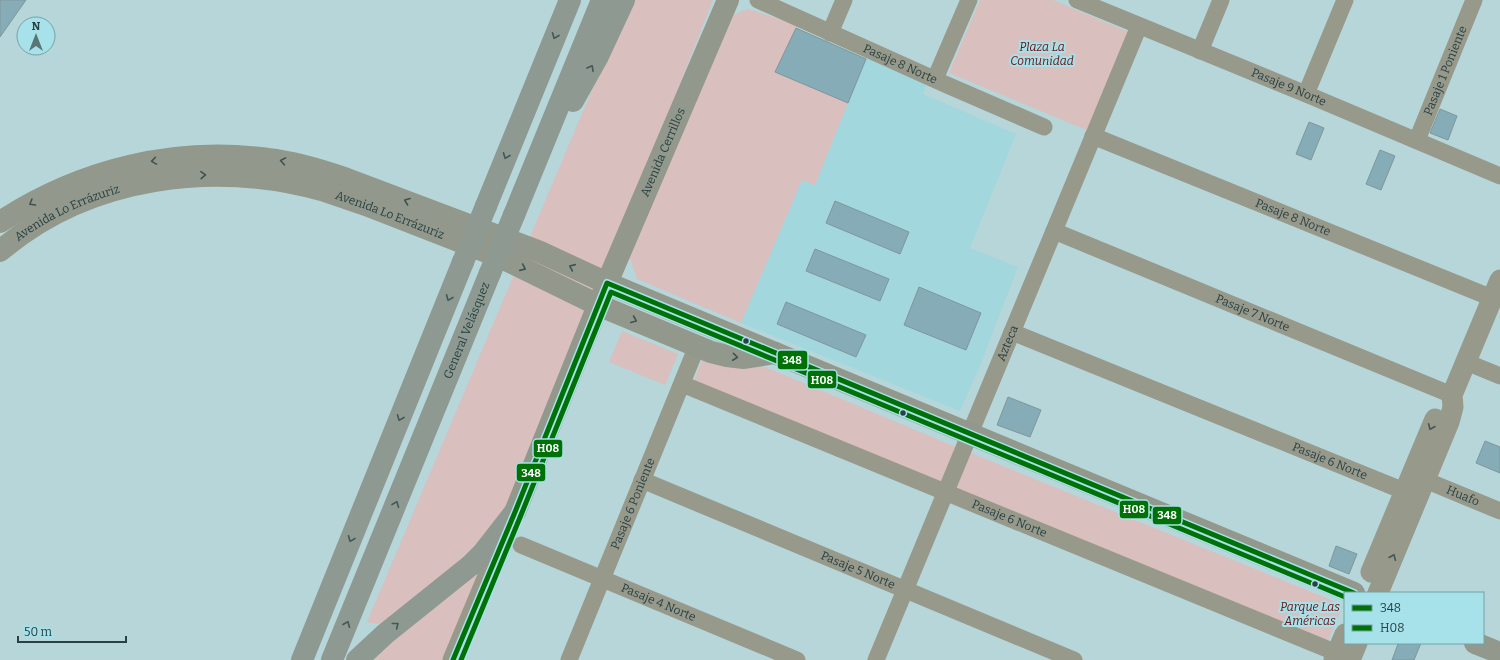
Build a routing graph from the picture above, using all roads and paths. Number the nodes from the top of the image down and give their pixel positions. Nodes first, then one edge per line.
1 (570, 0) edge
2 (602, 0) edge
3 (624, 0) edge
4 (728, 0) edge
5 (758, 0) edge
6 (844, 0) edge
7 (969, 0) edge
8 (1077, 0) edge
9 (1221, 0) edge
10 (1345, 0) edge
11 (1474, 0) edge
12 (1095, 4) edge
13 (1139, 26) junction
14 (830, 32) junction
15 (1200, 51) junction
16 (935, 79) junction
17 (1306, 94) junction
18 (1044, 127) dead end
19 (1093, 136) junction
20 (1417, 140) junction
21 (536, 161) junction
22 (1500, 176) edge
23 (0, 222) edge
24 (1054, 231) junction
25 (0, 251) edge
26 (608, 283) junction
27 (1496, 289) edge
28 (598, 305) junction
29 (1012, 332) junction
30 (697, 346) junction
31 (775, 353) junction
32 (1466, 362) junction
33 (1500, 376) edge
34 (682, 384) junction
35 (1452, 395) junction
36 (969, 434) junction
37 (642, 480) junction
38 (1425, 480) junction
39 (1404, 491) junction
40 (945, 492) junction
41 (1500, 511) edge
42 (515, 512) junction
43 (521, 545) dead end
44 (602, 579) junction
45 (905, 590) junction
46 (1352, 592) edge
47 (1362, 592) edge
48 (1378, 592) edge
49 (1344, 639) edge
50 (1356, 644) edge
51 (1478, 644) edge
52 (1500, 653) edge
53 (1340, 658) edge
54 (302, 660) edge
55 (332, 660) edge
56 (357, 660) edge
57 (453, 660) edge
58 (568, 660) edge
59 (797, 660) edge
60 (876, 660) edge
61 (1074, 660) edge

1 -> 54 highway, bridge
2 - 21 highway, General Velásquez
21 -> 3 highway
4 - 26 main road, Avenida Cerrillos
5 - 14 street, Pasaje 8 Norte
6 - 14 street
7 - 16 street
8 - 12 street, Pasaje 9 Norte
9 - 15 street
10 - 17 street
11 - 20 street, Pasaje 1 Poniente
12 - 13 street, Pasaje 9 Norte
13 - 15 street, Pasaje 9 Norte
13 - 19 street, Azteca
14 - 16 street, Pasaje 8 Norte
15 - 17 street, Pasaje 9 Norte
16 - 18 street, Pasaje 8 Norte
17 - 20 street, Pasaje 9 Norte
19 - 24 street, Azteca
19 - 27 street, Pasaje 8 Norte
20 - 22 street, Pasaje 9 Norte
55 -> 21 highway, General Velásquez, bridge
26 -> 23 main road, Avenida Lo Errázuriz
24 - 29 street, Azteca
24 - 35 street, Pasaje 7 Norte
25 -> 28 main road, Avenida Lo Errázuriz
26 - 28 main road, Avenida Cerrillos
26 - 31 main road, Avenida Lo Errázuriz
27 - 32 street
28 -> 30 main road, Avenida Lo Errázuriz
28 - 42 main road, Avenida Cerrillos
29 - 36 street, Azteca
29 - 39 street, Pasaje 6 Norte
30 -> 31 main road, Avenida Lo Errázuriz
30 - 34 street, Pasaje 6 Poniente
31 - 36 main road, Avenida Lo Errázuriz
32 - 33 street
32 - 35 street
34 - 37 street, Pasaje 6 Poniente
34 - 40 street, Pasaje 6 Norte
35 - 38 street
35 -> 39 street
36 - 40 street, Azteca
36 - 46 main road, Avenida Lo Errázuriz
37 - 44 street, Pasaje 6 Poniente
37 - 45 street, Pasaje 5 Norte
38 - 41 street, Huafo
48 -> 38 street
39 - 47 street
40 - 45 street, Azteca
40 - 53 street, Pasaje 6 Norte
56 -> 42 highway
42 - 57 street
43 - 44 street, Pasaje 4 Norte
44 - 58 street, Pasaje 6 Poniente
44 - 59 street, Pasaje 4 Norte
45 - 60 street, Azteca
45 - 61 street, Pasaje 5 Norte
49 - 53 street
50 - 53 street
51 - 52 main road

